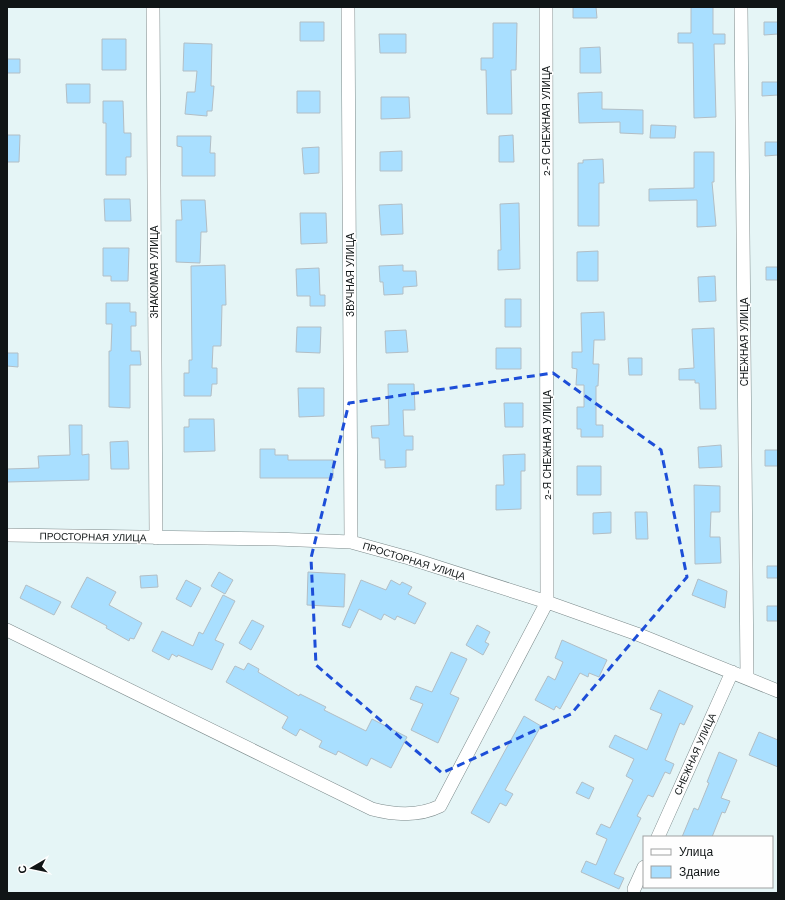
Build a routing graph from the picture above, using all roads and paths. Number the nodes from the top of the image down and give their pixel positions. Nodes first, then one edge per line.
1 (153, 7) edge
2 (348, 7) edge
3 (546, 7) edge
4 (742, 7) edge
5 (7, 535) edge
6 (156, 538) junction
7 (351, 542) junction
8 (547, 602) junction
9 (7, 630) edge
10 (732, 672) junction
11 (747, 678) junction
12 (778, 691) edge
13 (658, 836) edge
14 (643, 869) edge
15 (634, 889) dead end

1 - 6 street, ЗНАКОМАЯ УЛИЦА
2 - 7 street, ЗВУЧНАЯ УЛИЦА
3 - 8 street, 2-Я СНЕЖНАЯ УЛИЦА
4 - 11 street, СНЕЖНАЯ УЛИЦА
5 - 6 street, ПРОСТОРНАЯ УЛИЦА
6 - 7 street, ПРОСТОРНАЯ УЛИЦА
7 - 8 street, ПРОСТОРНАЯ УЛИЦА
8 - 9 street, 2-Я СНЕЖНАЯ УЛИЦА
8 - 10 street, ПРОСТОРНАЯ УЛИЦА
10 - 11 street, ПРОСТОРНАЯ УЛИЦА
10 - 13 street, СНЕЖНАЯ УЛИЦА
11 - 12 street, ПРОСТОРНАЯ УЛИЦА
14 - 15 street

